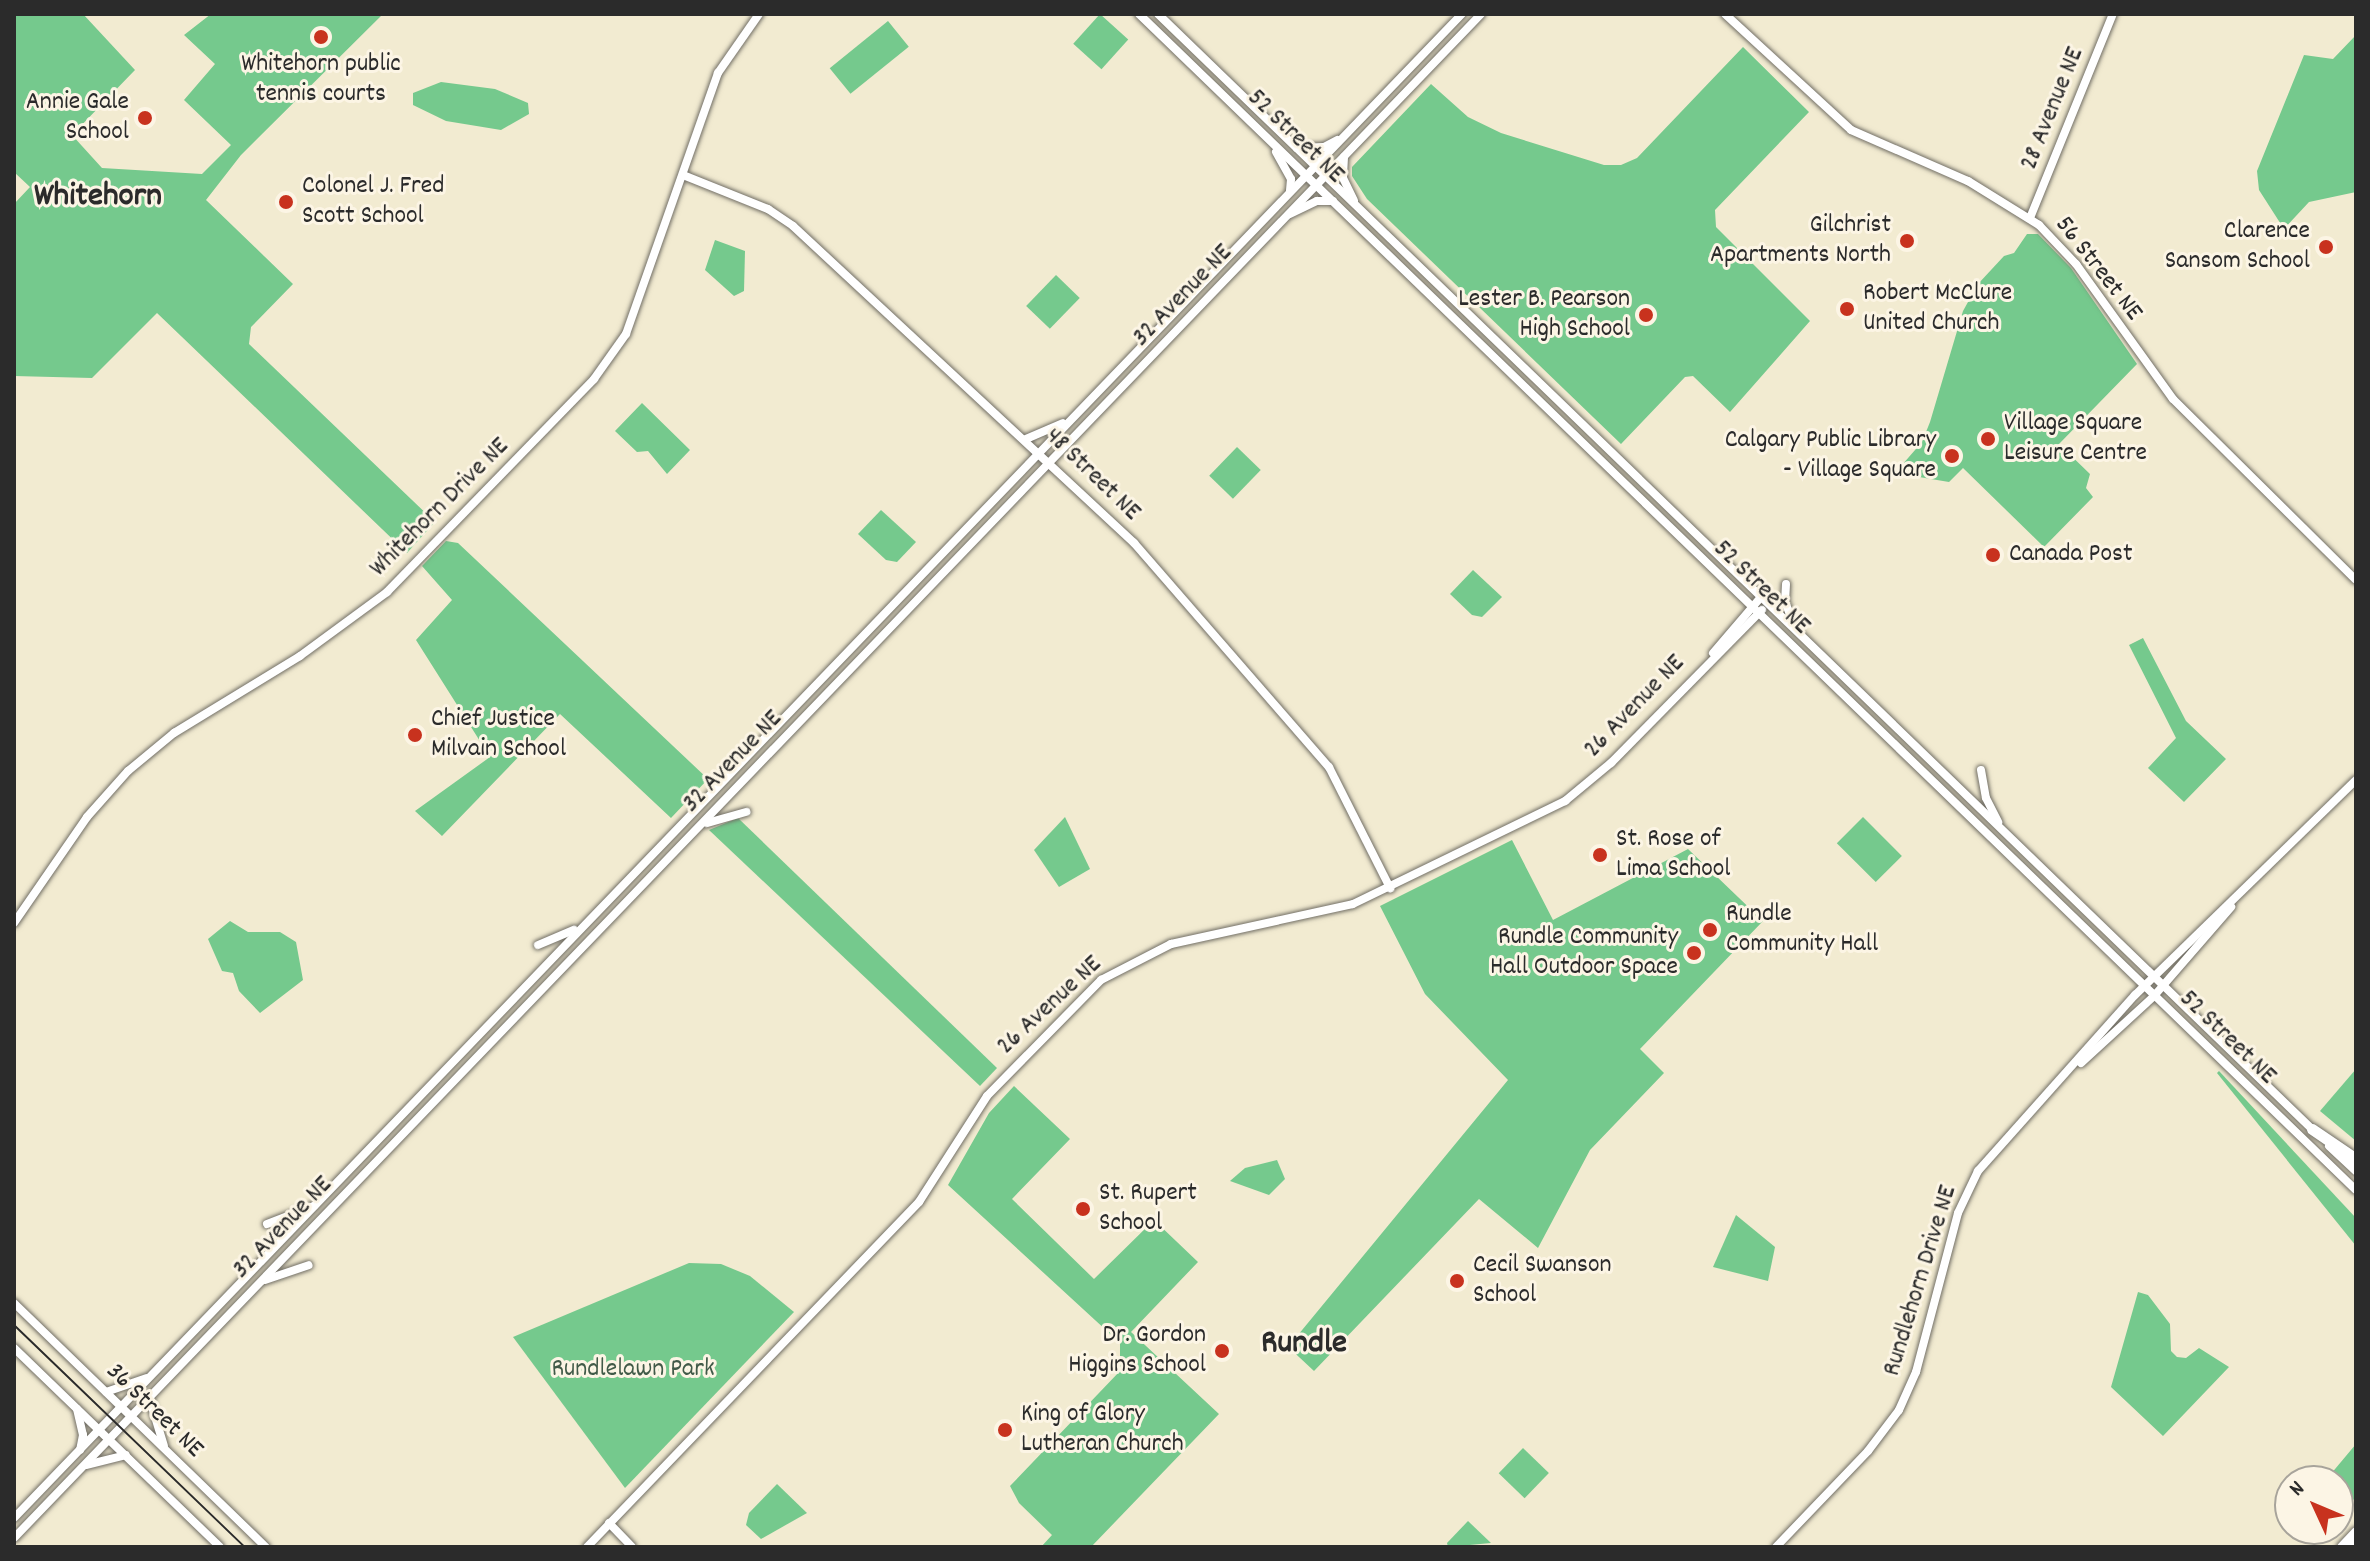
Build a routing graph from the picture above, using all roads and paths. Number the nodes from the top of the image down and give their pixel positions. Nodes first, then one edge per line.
1 (759, 14) edge
2 (1139, 14) edge
3 (1158, 14) edge
4 (1462, 14) edge
5 (1481, 14) edge
6 (1725, 14) edge
7 (2113, 14) edge
8 (1345, 136) junction
9 (1269, 141) junction
10 (1297, 148) junction
11 (1344, 156) junction
12 (1316, 166) junction
13 (683, 175) junction
14 (1325, 175) junction
15 (1306, 176) junction
16 (1315, 185) junction
17 (1290, 191) junction
18 (1333, 201) junction
19 (1356, 205) junction
20 (1286, 216) junction
21 (2030, 218) junction
22 (1074, 417) junction
23 (1026, 439) junction
24 (1039, 452) junction
25 (1050, 462) junction
26 (2356, 580) edge
27 (1786, 584) dead end
28 (1764, 600) junction
29 (1755, 610) junction
30 (1798, 634) junction
31 (1981, 770) dead end
32 (2356, 780) edge
33 (746, 812) dead end
34 (2002, 830) junction
35 (693, 832) junction
36 (1390, 888) junction
37 (2234, 903) junction
38 (14, 923) edge
39 (586, 924) junction
40 (538, 945) dead end
41 (2154, 976) junction
42 (2163, 985) junction
43 (2144, 986) junction
44 (2154, 996) junction
45 (2076, 1066) junction
46 (2312, 1129) junction
47 (2356, 1159) edge
48 (2356, 1171) edge
49 (2356, 1190) edge
50 (318, 1204) junction
51 (267, 1224) dead end
52 (309, 1265) dead end
53 (257, 1284) junction
54 (14, 1303) edge
55 (14, 1348) edge
56 (153, 1375) junction
57 (106, 1392) junction
58 (149, 1397) junction
59 (121, 1407) junction
60 (77, 1408) junction
61 (131, 1416) junction
62 (100, 1430) junction
63 (109, 1439) junction
64 (166, 1450) junction
65 (80, 1451) junction
66 (126, 1455) junction
67 (81, 1467) junction
68 (14, 1518) edge
69 (609, 1523) junction
70 (2356, 1532) edge
71 (14, 1538) edge
72 (220, 1547) edge
73 (266, 1547) edge
74 (587, 1547) edge
75 (632, 1547) edge
76 (1776, 1547) edge
77 (2342, 1547) edge

1 - 13 main road, Whitehorn Drive NE
2 - 9 main road, 52 Street NE
3 - 10 main road, 52 Street NE
4 - 8 main road, 32 Avenue NE
5 - 11 main road, 32 Avenue NE
6 - 21 main road, 56 Street NE
7 - 21 main road, 28 Avenue NE
8 - 10 main road
8 - 12 main road, 32 Avenue NE
9 - 15 main road, 52 Street NE
9 - 17 main road
10 - 12 main road, 52 Street NE
11 - 14 main road, 32 Avenue NE
11 - 19 main road
12 - 14 main road, 52 Street NE
12 - 15 main road, 32 Avenue NE
13 - 23 main road, 48 Street NE
13 - 38 main road, Whitehorn Drive NE
14 - 16 main road, 32 Avenue NE
14 - 19 main road, 52 Street NE
15 - 16 main road, 52 Street NE
15 - 17 main road, 32 Avenue NE
16 - 18 main road, 52 Street NE
16 - 20 main road, 32 Avenue NE
17 - 22 main road, 32 Avenue NE
18 - 20 main road
18 - 29 main road, 52 Street NE
19 - 28 main road, 52 Street NE
20 - 25 main road, 32 Avenue NE
21 - 26 main road, 56 Street NE
22 - 23 main road
22 - 24 main road, 32 Avenue NE
23 - 24 main road, 48 Street NE
24 - 25 main road, 48 Street NE
24 - 39 main road, 32 Avenue NE
25 - 35 main road, 32 Avenue NE
25 - 36 main road, 48 Street NE
27 - 30 main road
28 - 29 main road, 26 Avenue NE
28 - 30 main road, 52 Street NE
29 - 36 main road, 26 Avenue NE
29 - 43 main road, 52 Street NE
30 - 34 main road, 52 Street NE
31 - 34 main road
32 - 37 main road, Rundlehorn Drive NE
33 - 35 main road
34 - 41 main road, 52 Street NE
35 - 53 main road, 32 Avenue NE
36 - 69 main road, 26 Avenue NE
37 - 41 main road, Rundlehorn Drive NE
37 - 42 main road, Rundlehorn Drive NE
39 - 40 main road
39 - 50 main road, 32 Avenue NE
41 - 42 main road, 52 Street NE
41 - 43 main road, Rundlehorn Drive NE
42 - 44 main road, Rundlehorn Drive NE
42 - 46 main road, 52 Street NE
43 - 44 main road, 52 Street NE
43 - 45 main road, Rundlehorn Drive NE
44 - 45 main road, Rundlehorn Drive NE
44 - 49 main road, 52 Street NE
45 - 76 main road, Rundlehorn Drive NE
46 - 47 highway
46 - 48 main road, 52 Street NE
50 - 51 main road
50 - 56 main road, 32 Avenue NE
52 - 53 main road
53 - 58 main road, 32 Avenue NE
54 - 57 main road, 36 Street NE
55 - 60 main road, 36 Street NE
56 - 57 main road
56 - 59 main road, 32 Avenue NE
57 - 59 main road, 36 Street NE
58 - 61 main road, 32 Avenue NE
58 - 64 main road
59 - 61 main road, 36 Street NE
59 - 62 main road, 32 Avenue NE
60 - 62 main road, 36 Street NE
60 - 65 main road
61 - 63 main road, 32 Avenue NE
61 - 64 main road, 36 Street NE
62 - 63 main road, 36 Street NE
62 - 65 main road, 32 Avenue NE
63 - 66 main road, 36 Street NE
63 - 67 main road, 32 Avenue NE
64 - 73 main road, 36 Street NE
65 - 68 main road, 32 Avenue NE
66 - 67 main road
66 - 72 main road, 36 Street NE
67 - 71 main road, 32 Avenue NE
69 - 74 main road, 26 Avenue NE
69 - 75 main road
70 - 77 highway

